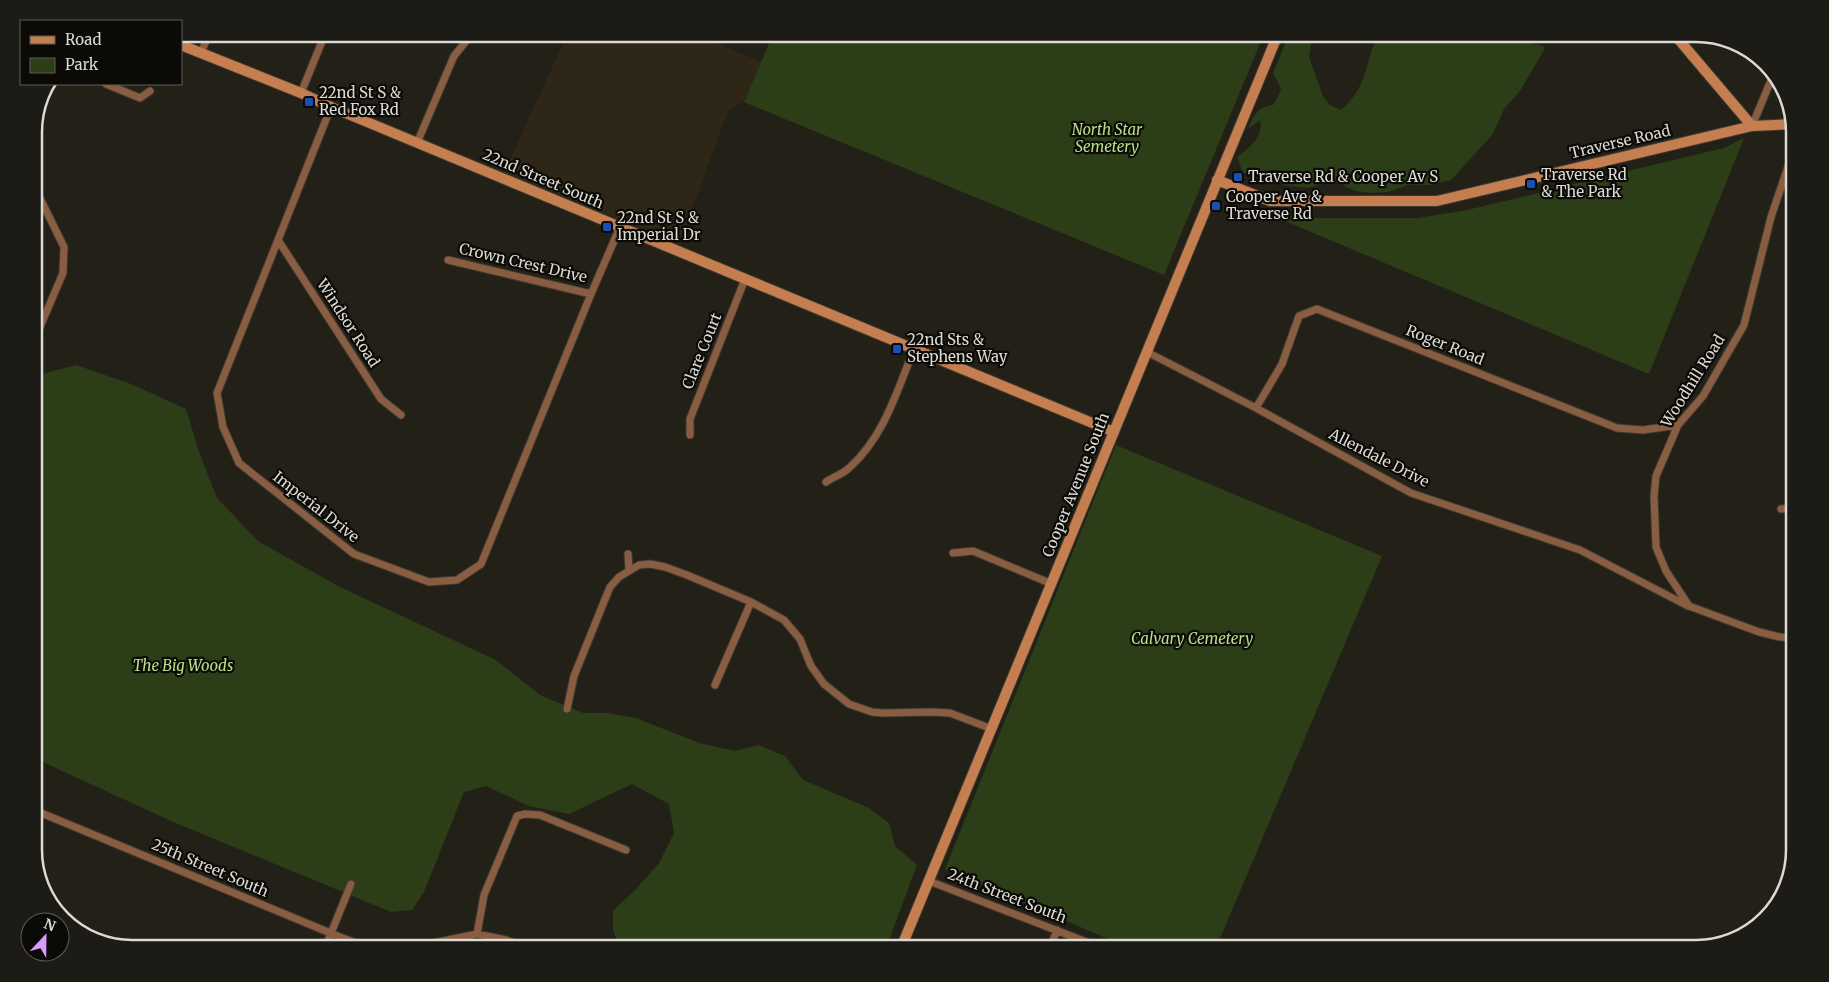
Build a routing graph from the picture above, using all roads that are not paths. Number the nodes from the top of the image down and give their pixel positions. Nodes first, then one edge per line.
1 (206, 42) edge
2 (322, 42) edge
3 (465, 42) edge
4 (1275, 42) edge
5 (1681, 42) edge
6 (182, 45) edge
7 (201, 54) junction
8 (1771, 81) edge
9 (108, 85) edge
10 (150, 91) dead end
11 (301, 93) junction
12 (331, 108) junction
13 (1786, 124) edge
14 (1752, 126) junction
15 (416, 143) junction
16 (1786, 172) edge
17 (1217, 180) junction
18 (43, 204) edge
19 (620, 228) junction
20 (278, 240) junction
21 (448, 260) dead end
22 (745, 279) junction
23 (591, 294) junction
24 (43, 319) edge
25 (914, 350) junction
26 (1148, 352) junction
27 (1256, 408) junction
28 (401, 415) dead end
29 (1678, 425) junction
30 (1114, 432) junction
31 (690, 435) dead end
32 (826, 482) dead end
33 (1781, 509) dead end
34 (1786, 509) edge
35 (952, 553) dead end
36 (628, 554) dead end
37 (629, 570) junction
38 (1052, 584) junction
39 (751, 602) junction
40 (1689, 606) junction
41 (1786, 637) edge
42 (715, 685) dead end
43 (567, 709) dead end
44 (992, 729) junction
45 (43, 814) edge
46 (626, 850) dead end
47 (929, 882) junction
48 (351, 884) dead end
49 (1057, 930) junction
50 (331, 933) junction
51 (477, 934) junction
52 (328, 940) edge
53 (348, 940) edge
54 (448, 940) edge
55 (506, 940) edge
56 (904, 940) edge
57 (1053, 940) edge
58 (1082, 940) edge

1 - 7 street
2 - 11 street
3 - 15 street
4 - 17 street, Cooper Avenue South
5 - 14 street
6 - 7 street, 22nd Street South
7 - 11 street, 22nd Street South
8 - 14 street
9 - 10 street
11 - 12 street, 22nd Street South
12 - 15 street, 22nd Street South
12 - 20 street, Imperial Drive
13 - 14 street, Traverse Road
14 - 17 street, Traverse Road
15 - 19 street, 22nd Street South
16 - 29 street, Woodhill Road
17 - 26 street, Cooper Avenue South
18 - 24 street
19 - 22 street, 22nd Street South
19 - 23 street, Imperial Drive
20 - 23 street, Imperial Drive
20 - 28 street, Windsor Road
21 - 23 street, Crown Crest Drive
22 - 25 street, 22nd Street South
22 - 31 street, Clare Court
25 - 30 street, 22nd Street South
25 - 32 street
26 - 27 street, Allendale Drive
26 - 30 street, Cooper Avenue South
27 - 29 street, Roger Road
27 - 40 street, Allendale Drive
29 - 40 street, Woodhill Road
30 - 38 street, Cooper Avenue South
33 - 34 street
35 - 38 street
36 - 37 street
37 - 39 street
37 - 43 street
38 - 44 street, Cooper Avenue South
39 - 42 street
39 - 44 street
40 - 41 street
44 - 47 street, Cooper Avenue South
45 - 50 street, 25th Street South
46 - 51 street
47 - 49 street, 24th Street South
47 - 56 street, Cooper Avenue South
48 - 50 street
49 - 57 street
49 - 58 street, 24th Street South
50 - 52 street
50 - 53 street, 25th Street South
51 - 54 street
51 - 55 street

